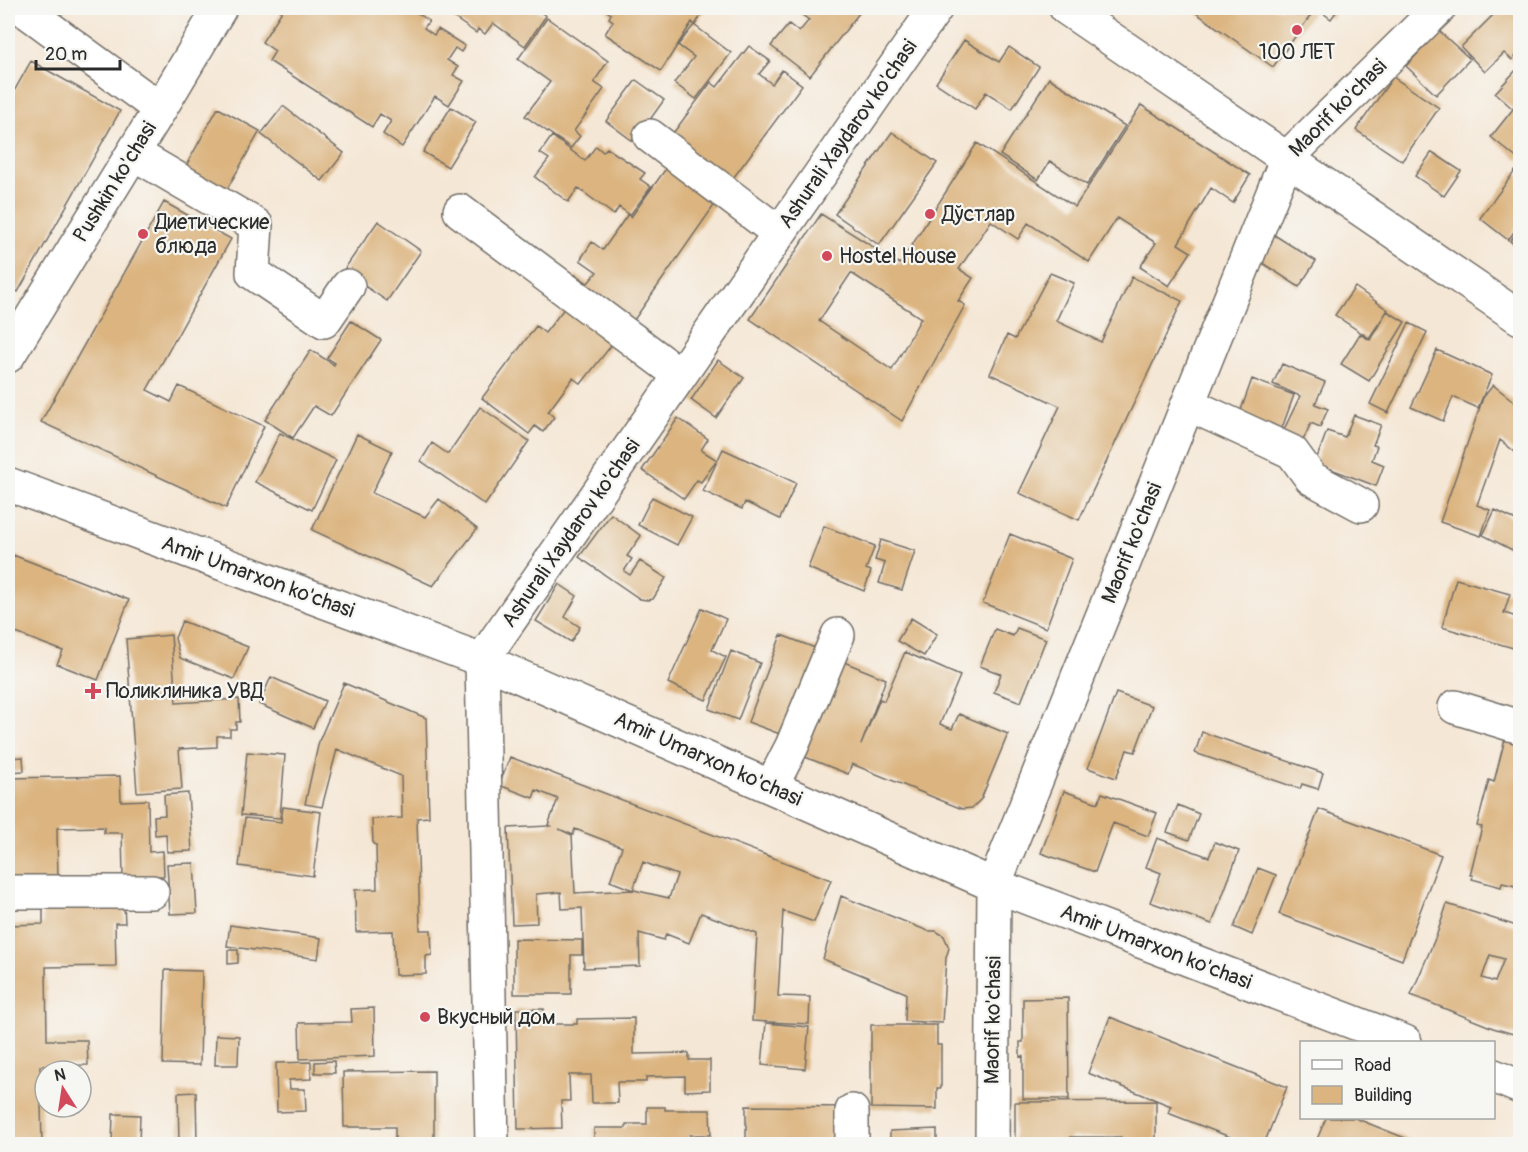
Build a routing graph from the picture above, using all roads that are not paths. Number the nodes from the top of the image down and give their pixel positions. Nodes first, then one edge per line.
1 (11, 8) edge
2 (22, 8) edge
3 (220, 8) edge
4 (936, 8) edge
5 (1066, 8) edge
6 (1439, 8) edge
7 (8, 13) edge
8 (160, 110) junction
9 (650, 136) dead end
10 (133, 153) junction
11 (1287, 158) junction
12 (460, 211) dead end
13 (779, 233) junction
14 (348, 286) dead end
15 (1521, 318) edge
16 (8, 356) edge
17 (680, 375) junction
18 (1188, 404) junction
19 (8, 484) edge
20 (1361, 505) dead end
21 (838, 635) dead end
22 (482, 660) junction
23 (1455, 707) dead end
24 (1521, 727) edge
25 (771, 787) junction
26 (994, 885) junction
27 (8, 892) edge
28 (152, 892) dead end
29 (1402, 1041) edge
30 (1495, 1076) edge
31 (1521, 1087) edge
32 (852, 1111) dead end
33 (492, 1144) edge
34 (852, 1144) edge
35 (992, 1144) edge

1 - 7 street
2 - 8 street
3 - 8 street, Pushkin ko'chasi
4 - 13 street, Ashurali Xaydarov ko'chasi
5 - 11 street
6 - 11 street, Maorif ko'chasi
8 - 10 street, Pushkin ko'chasi
9 - 13 street
10 - 14 street
10 - 16 street, Pushkin ko'chasi
11 - 15 street
11 - 18 street, Maorif ko'chasi
12 - 17 street
13 - 17 street, Ashurali Xaydarov ko'chasi
17 - 22 street, Ashurali Xaydarov ko'chasi
18 - 20 street
18 - 26 street, Maorif ko'chasi
19 - 22 street, Amir Umarxon ko'chasi
21 - 25 street
22 - 25 street, Amir Umarxon ko'chasi
22 - 33 street
23 - 24 street
25 - 26 street, Amir Umarxon ko'chasi
26 - 29 street, Amir Umarxon ko'chasi
26 - 35 street, Maorif ko'chasi
27 - 28 street
30 - 31 street
32 - 34 street

